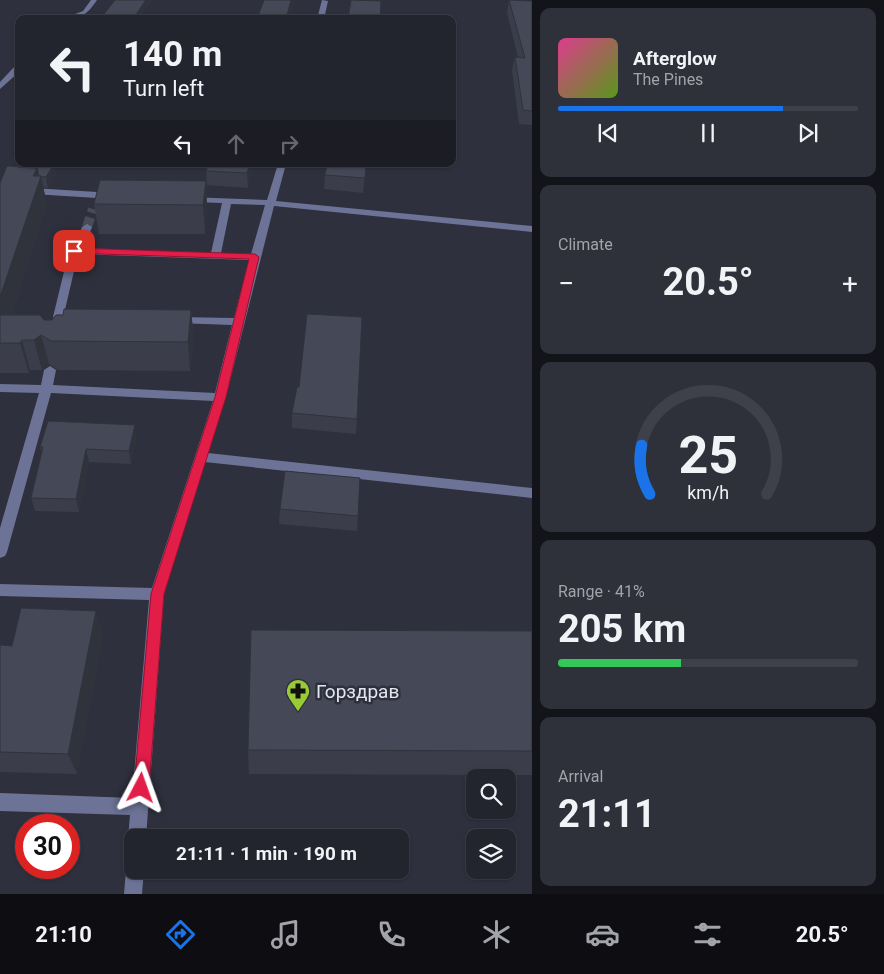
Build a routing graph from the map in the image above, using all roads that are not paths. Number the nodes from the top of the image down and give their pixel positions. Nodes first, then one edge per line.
1 (94, 0) edge
2 (325, 1) dead end
3 (76, 15) edge
4 (321, 15) edge
5 (15, 71) edge
6 (0, 88) edge
7 (281, 167) edge
8 (0, 189) edge
9 (128, 197) edge
10 (177, 198) edge
11 (227, 200) junction
12 (272, 203) junction
13 (87, 227) tunnel mouth
14 (532, 229) edge
15 (74, 251) junction
16 (216, 254) junction
17 (255, 257) junction
18 (85, 318) edge
19 (167, 320) edge
20 (238, 322) junction
21 (50, 370) dead end
22 (0, 388) edge
23 (46, 389) junction
24 (220, 397) junction
25 (201, 457) junction
26 (532, 493) edge
27 (0, 552) edge
28 (0, 590) edge
29 (157, 594) junction
30 (0, 802) edge
31 (140, 807) junction
32 (138, 829) edge
33 (134, 879) edge
34 (133, 894) edge

1 - 3 street
2 - 4 street
5 - 6 street
7 - 12 street
8 - 9 street
10 - 11 street
11 - 12 street
11 - 16 street
12 - 14 street
12 - 17 street
13 - 15 street
15 - 16 street
15 - 18 street
16 - 17 street
17 - 20 street
19 - 20 street
20 - 24 street
21 - 23 street
22 - 23 street
23 - 24 street
23 - 27 street
24 - 25 street
25 - 26 street
25 - 29 street
28 - 29 street
29 - 31 street
30 - 31 street
31 - 32 street
33 - 34 street

